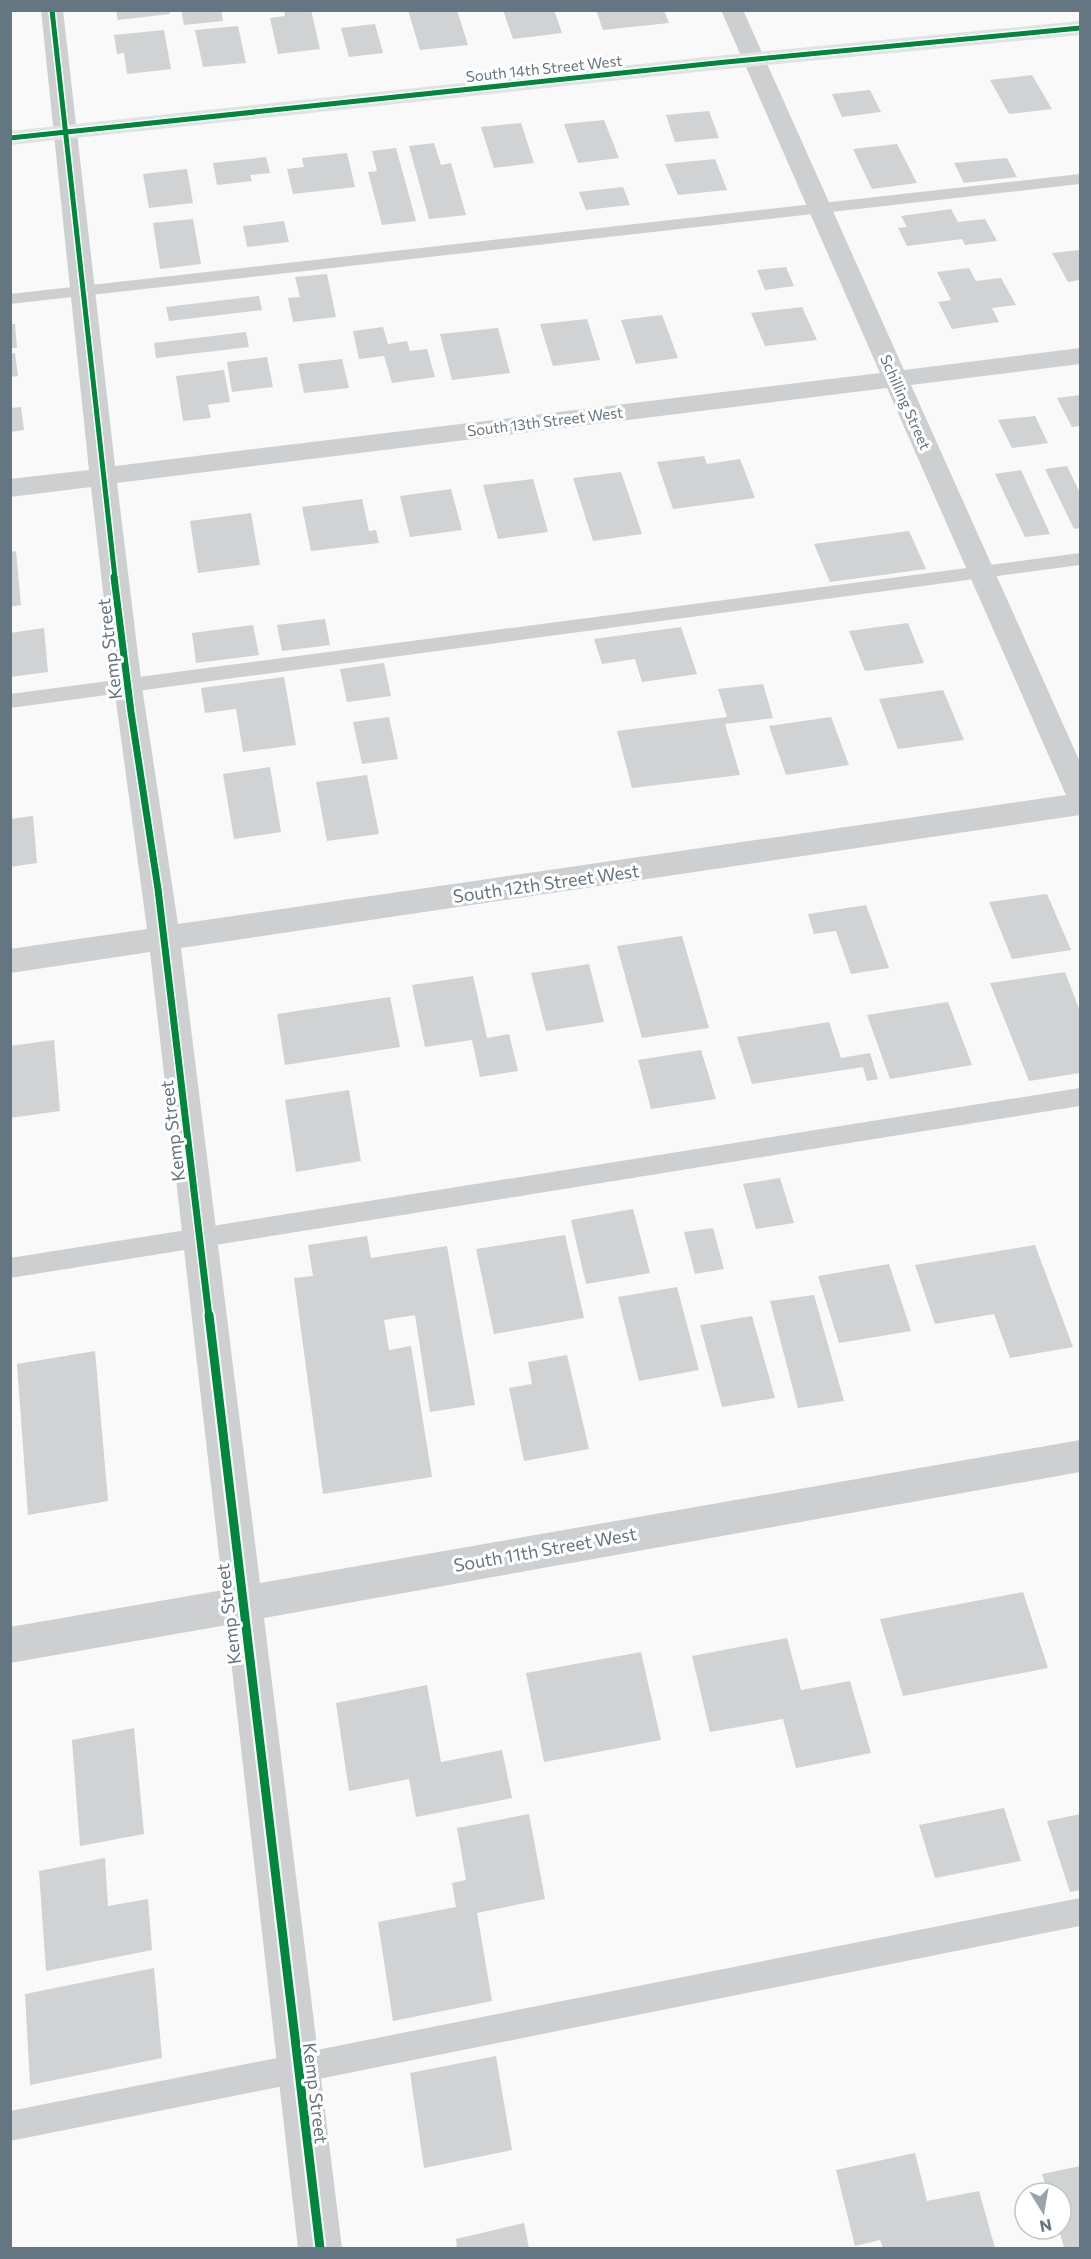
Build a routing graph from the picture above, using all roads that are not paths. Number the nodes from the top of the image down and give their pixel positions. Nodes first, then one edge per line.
1 (52, 10) edge
2 (732, 10) edge
3 (1080, 27) edge
4 (753, 60) junction
5 (68, 132) junction
6 (10, 138) edge
7 (1080, 179) edge
8 (820, 208) junction
9 (83, 291) junction
10 (10, 299) edge
11 (1080, 356) edge
12 (896, 378) junction
13 (105, 476) junction
14 (10, 488) edge
15 (1080, 558) edge
16 (981, 572) junction
17 (128, 686) junction
18 (10, 701) edge
19 (1080, 794) edge
20 (1080, 804) edge
21 (164, 939) junction
22 (10, 961) edge
23 (1080, 1097) edge
24 (200, 1238) junction
25 (10, 1268) edge
26 (1080, 1456) edge
27 (242, 1602) junction
28 (10, 1645) edge
29 (1080, 1912) edge
30 (297, 2069) junction
31 (10, 2126) edge
32 (320, 2248) edge

1 - 5 street, Kemp Street
2 - 4 street, Schilling Street
3 - 4 main road, South 14th Street West
4 - 5 main road, South 14th Street West
4 - 8 street, Schilling Street
5 - 6 main road, South 14th Street West
5 - 9 street, Kemp Street
7 - 8 lane
8 - 9 lane
8 - 12 street, Schilling Street
9 - 10 lane
9 - 13 street, Kemp Street
11 - 12 street, South 13th Street West
12 - 13 street, South 13th Street West
12 - 16 street, Schilling Street
13 - 14 street, South 13th Street West
13 - 17 street, Kemp Street
15 - 16 lane
16 - 17 lane
16 - 19 street, Schilling Street
17 - 18 lane
17 - 21 street, Kemp Street
20 - 21 street, South 12th Street West
21 - 22 street, South 12th Street West
21 - 24 street, Kemp Street
23 - 24 lane
24 - 25 lane
24 - 27 street, Kemp Street
26 - 27 street, South 11th Street West
27 - 28 street, South 11th Street West
27 - 30 street, Kemp Street
29 - 30 lane
30 - 31 lane
30 - 32 street, Kemp Street

